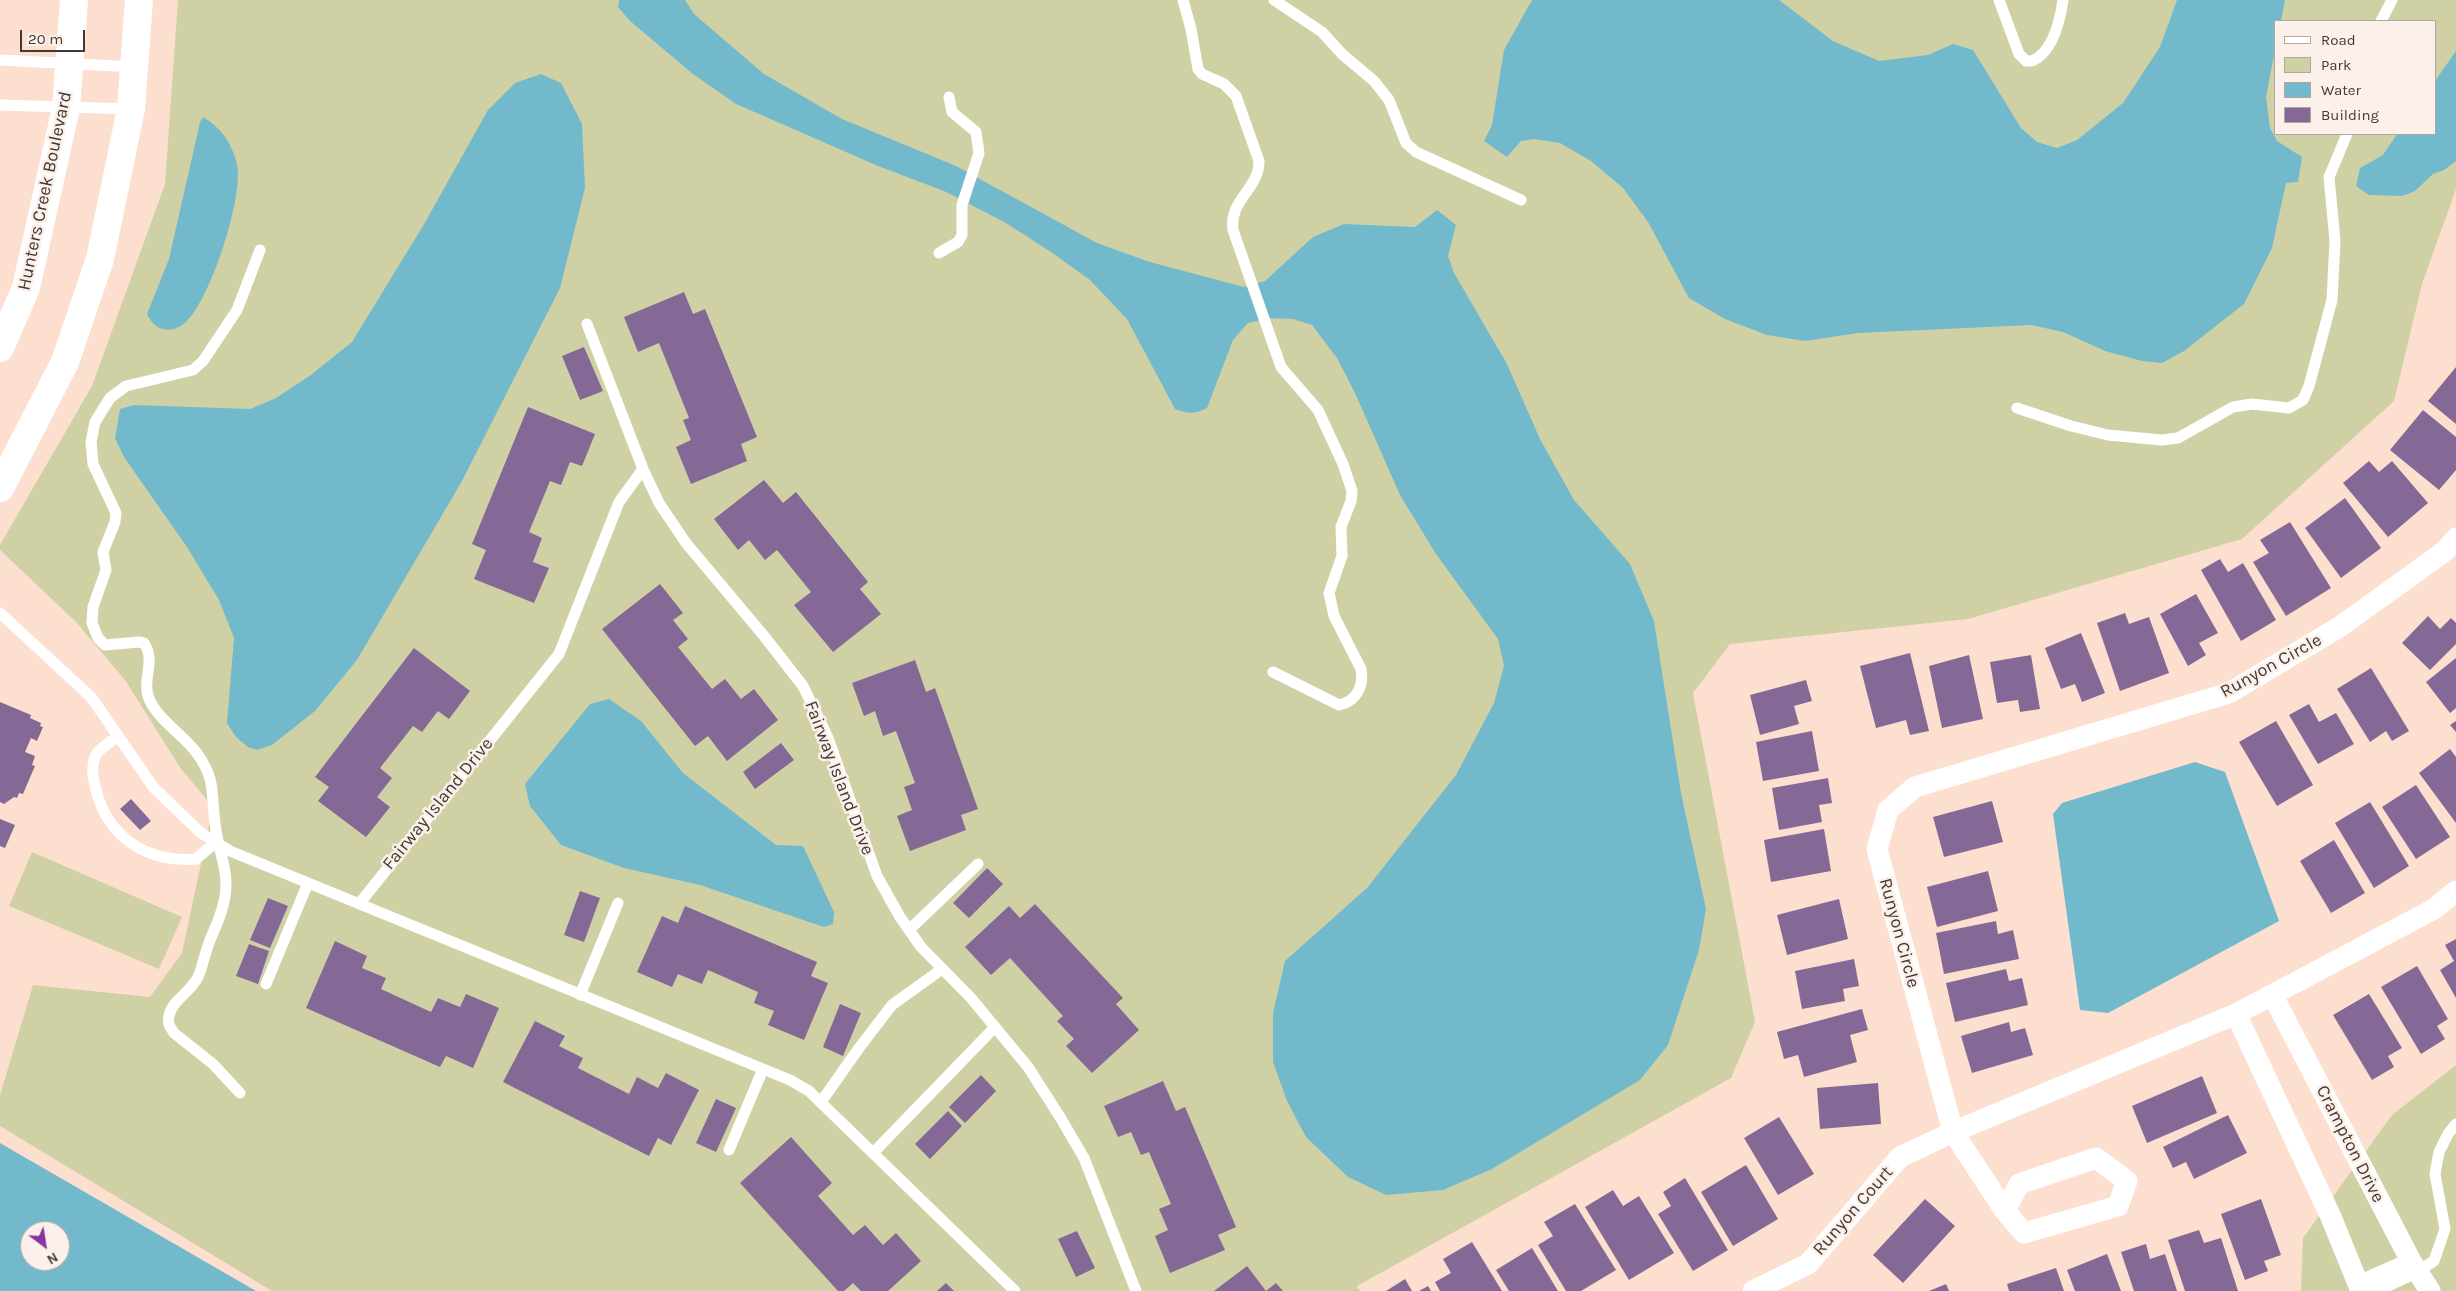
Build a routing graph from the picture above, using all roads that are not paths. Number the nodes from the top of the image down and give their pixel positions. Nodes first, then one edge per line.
1 (74, 0) edge
2 (139, 0) edge
3 (1184, 0) edge
4 (1274, 0) edge
5 (1998, 0) edge
6 (2063, 0) edge
7 (2392, 0) edge
8 (2382, 20) edge
9 (0, 60) edge
10 (70, 64) junction
11 (135, 67) junction
12 (949, 97) dead end
13 (0, 105) edge
14 (66, 108) junction
15 (131, 109) junction
16 (2347, 135) edge
17 (1521, 200) dead end
18 (260, 250) dead end
19 (939, 253) dead end
20 (587, 324) dead end
21 (0, 348) edge
22 (2017, 408) dead end
23 (643, 469) junction
24 (0, 488) edge
25 (2452, 550) edge
26 (0, 614) edge
27 (1273, 672) dead end
28 (118, 736) junction
29 (218, 843) junction
30 (978, 864) dead end
31 (308, 883) junction
32 (2456, 891) edge
33 (618, 903) dead end
34 (359, 904) junction
35 (909, 930) junction
36 (942, 969) junction
37 (266, 984) dead end
38 (580, 995) junction
39 (2273, 996) junction
40 (2236, 1014) junction
41 (995, 1027) junction
42 (763, 1069) junction
43 (240, 1093) dead end
44 (821, 1102) junction
45 (2456, 1124) edge
46 (1953, 1132) junction
47 (729, 1150) dead end
48 (873, 1153) junction
49 (2004, 1212) junction
50 (2415, 1268) junction
51 (2365, 1289) edge
52 (1015, 1291) edge
53 (1136, 1291) edge
54 (1753, 1291) edge
55 (2430, 1291) edge

1 - 10 street, Hunters Creek Boulevard
2 - 11 street
3 - 27 lane
4 - 17 lane
5 - 6 lane
7 - 8 lane
9 - 10 lane
10 - 11 lane
10 - 14 street, Hunters Creek Boulevard
11 - 15 street
12 - 19 lane
13 - 14 lane
14 - 15 lane
14 - 21 street, Hunters Creek Boulevard
15 - 24 street
16 - 22 lane
18 - 29 lane
20 - 23 lane, Fairway Island Drive
23 - 34 lane, Fairway Island Drive
23 - 35 lane, Fairway Island Drive
25 - 46 street, Runyon Circle
26 - 28 lane
28 - 29 lane
28 - 29 lane
29 - 31 lane
29 - 43 lane
30 - 35 lane
31 - 34 lane
31 - 37 lane
32 - 39 street
33 - 38 lane
34 - 38 lane
35 - 36 lane, Fairway Island Drive
36 - 41 lane, Fairway Island Drive
36 - 44 lane
38 - 42 lane
39 - 40 street
39 - 50 street, Crampton Drive
40 - 46 street
40 - 51 street
41 - 48 lane
41 - 53 lane, Fairway Island Drive
42 - 44 lane
42 - 47 lane
44 - 48 lane
45 - 50 lane
46 - 49 street, Runyon Circle
46 - 54 street, Runyon Court
48 - 52 lane
49 - 49 street, Runyon Circle
50 - 51 street
50 - 55 street, Crampton Drive

